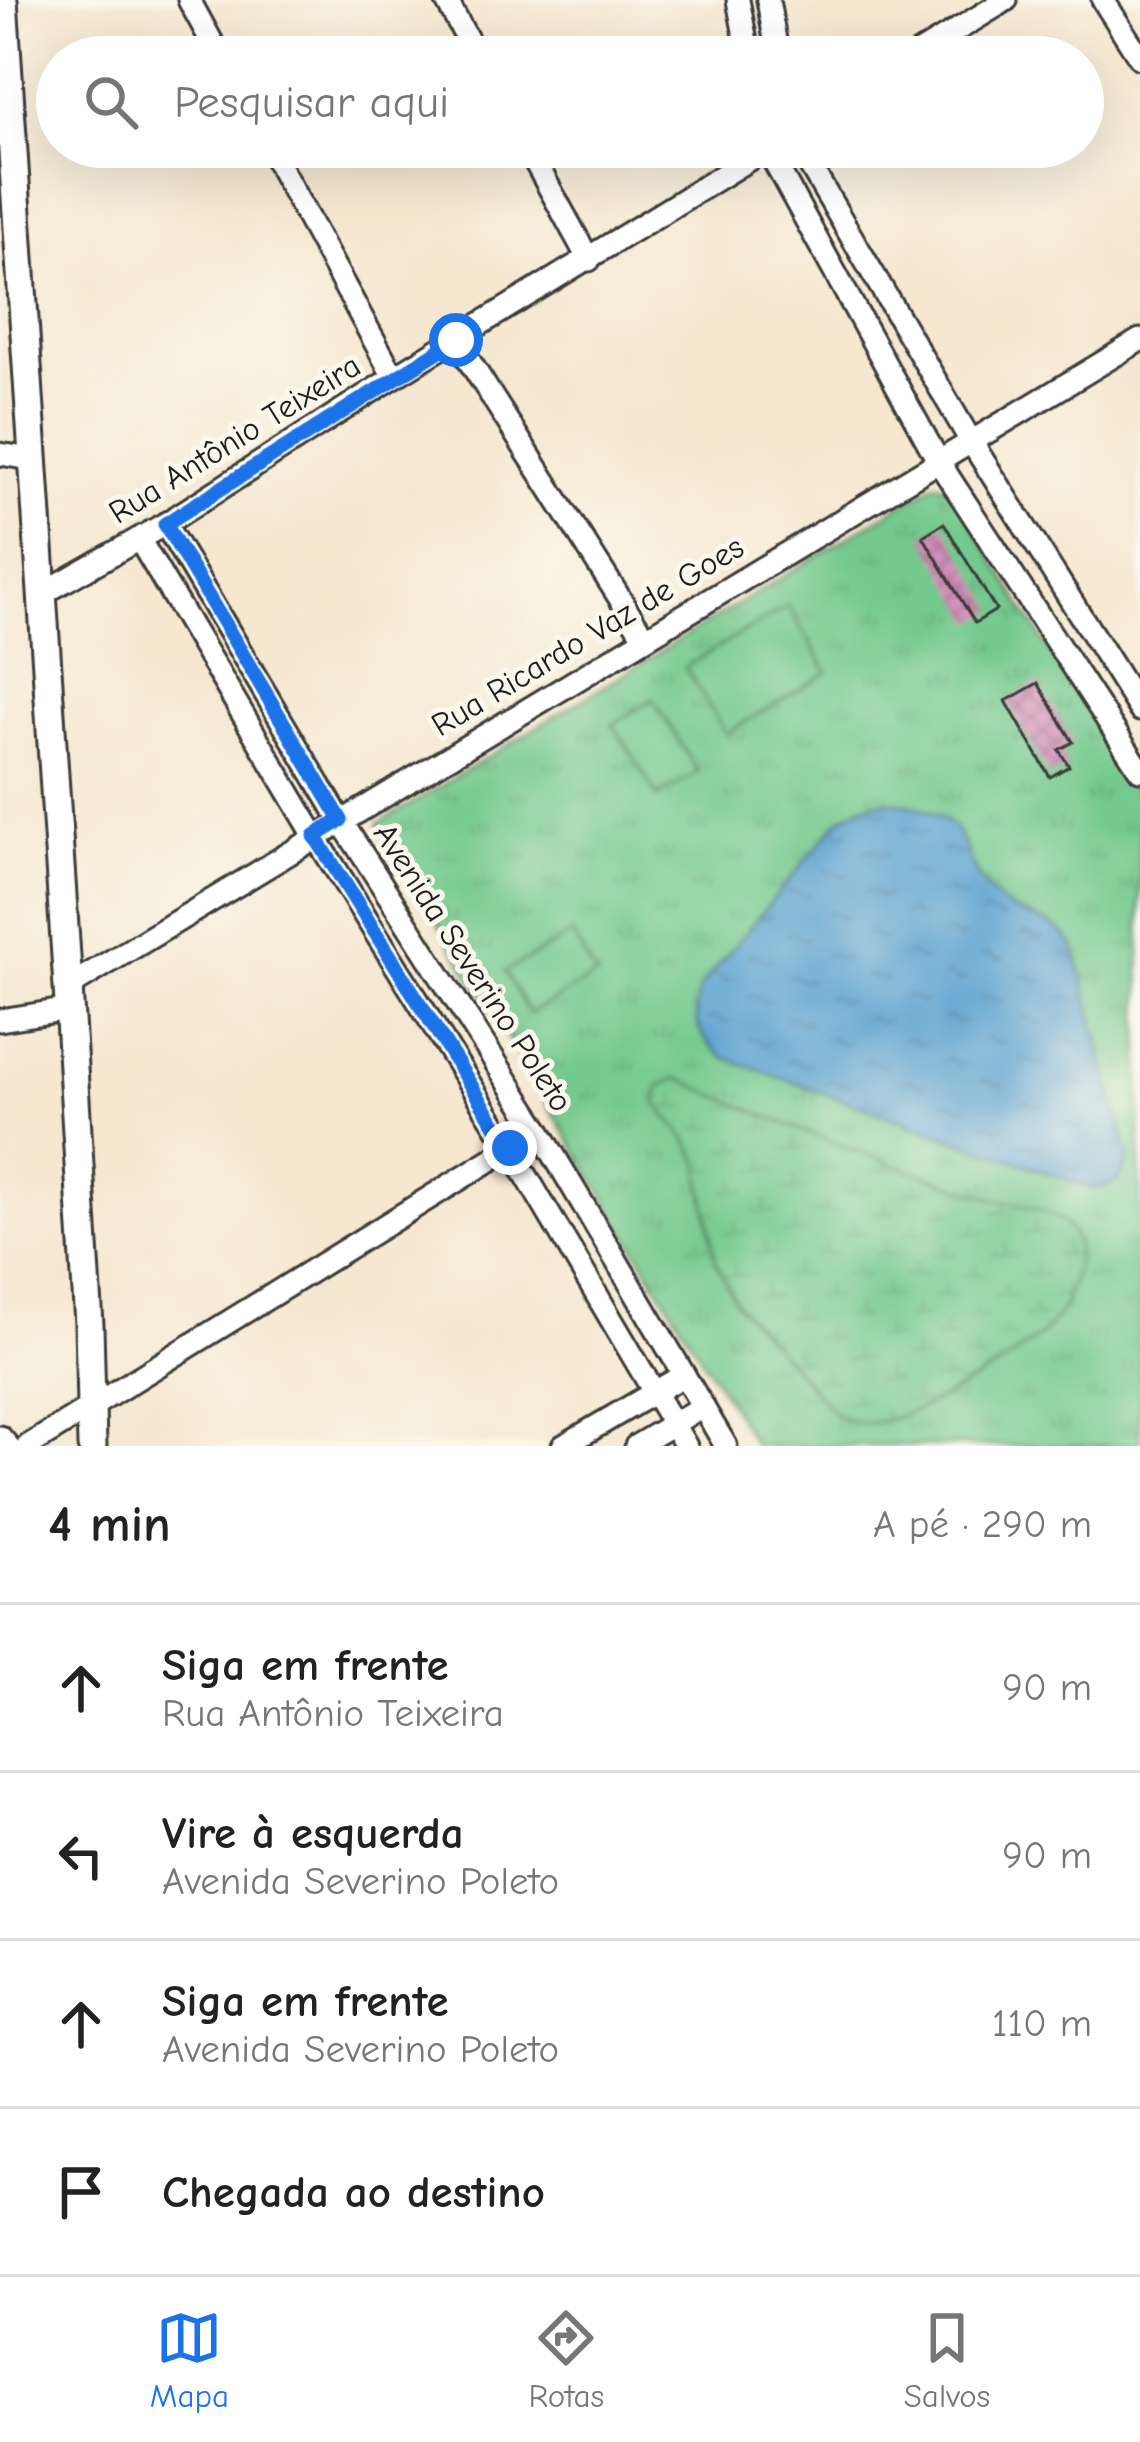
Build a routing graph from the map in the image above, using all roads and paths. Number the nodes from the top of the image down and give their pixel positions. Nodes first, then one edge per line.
1 (2, 0) edge
2 (189, 0) edge
3 (446, 0) edge
4 (737, 0) edge
5 (768, 0) edge
6 (1006, 0) edge
7 (1103, 0) edge
8 (209, 36) edge
9 (466, 36) edge
10 (744, 36) edge
11 (774, 36) edge
12 (947, 36) edge
13 (1140, 58) edge
14 (280, 168) edge
15 (539, 168) edge
16 (735, 168) edge
17 (778, 168) edge
18 (811, 168) edge
19 (589, 260) junction
20 (456, 340) junction
21 (1140, 340) edge
22 (394, 377) junction
23 (972, 443) junction
24 (0, 454) edge
25 (31, 459) junction
26 (940, 464) junction
27 (165, 524) junction
28 (139, 539) junction
29 (40, 595) junction
30 (645, 638) junction
31 (1140, 710) edge
32 (1130, 734) edge
33 (1140, 770) edge
34 (341, 820) junction
35 (315, 836) junction
36 (69, 998) junction
37 (0, 1020) edge
38 (539, 1130) junction
39 (510, 1148) junction
40 (602, 1237) junction
41 (574, 1256) junction
42 (684, 1375) junction
43 (654, 1392) junction
44 (703, 1406) junction
45 (91, 1409) junction
46 (673, 1424) junction
47 (0, 1436) edge
48 (8, 1446) edge
49 (28, 1446) edge
50 (92, 1446) edge
51 (563, 1446) edge
52 (637, 1446) edge
53 (686, 1446) edge
54 (726, 1446) edge

1 - 25 street
2 - 8 street
3 - 9 street
4 - 10 street
5 - 11 street
6 - 12 street
7 - 13 street
14 - 22 street
15 - 19 street
16 - 19 street, Rua Antônio Teixeira
17 - 26 street
18 - 23 street
19 - 20 street, Rua Antônio Teixeira
20 - 22 street, Rua Antônio Teixeira
20 - 30 street
21 - 23 street, Rua Ricardo Vaz de Goes
22 - 27 street, Rua Antônio Teixeira
23 - 26 street, Rua Ricardo Vaz de Goes
23 - 31 street
24 - 25 street
25 - 29 street
26 - 30 street, Rua Ricardo Vaz de Goes
26 - 32 street
27 - 28 street, Rua Antônio Teixeira
27 - 34 street, Avenida Severino Poleto
28 - 29 street, Rua Antônio Teixeira
28 - 35 street, Avenida Severino Poleto
29 - 36 street
30 - 34 street, Rua Ricardo Vaz de Goes
32 - 33 street
34 - 35 street, Rua Ricardo Vaz de Goes
34 - 38 street, Avenida Severino Poleto
35 - 36 street, Rua Ricardo Vaz de Goes
35 - 39 street, Avenida Severino Poleto
36 - 37 street
36 - 45 street
38 - 39 street
38 - 40 street, Avenida Severino Poleto
39 - 41 street, Avenida Severino Poleto
39 - 45 street
40 - 41 street
40 - 42 street, Avenida Severino Poleto
41 - 43 street, Avenida Severino Poleto
42 - 43 street
42 - 44 street, Avenida Severino Poleto
43 - 46 street, Avenida Severino Poleto
43 - 51 street
44 - 46 street
44 - 54 street, Avenida Severino Poleto
45 - 49 street
45 - 50 street
46 - 52 street
46 - 53 street, Avenida Severino Poleto
47 - 48 street

